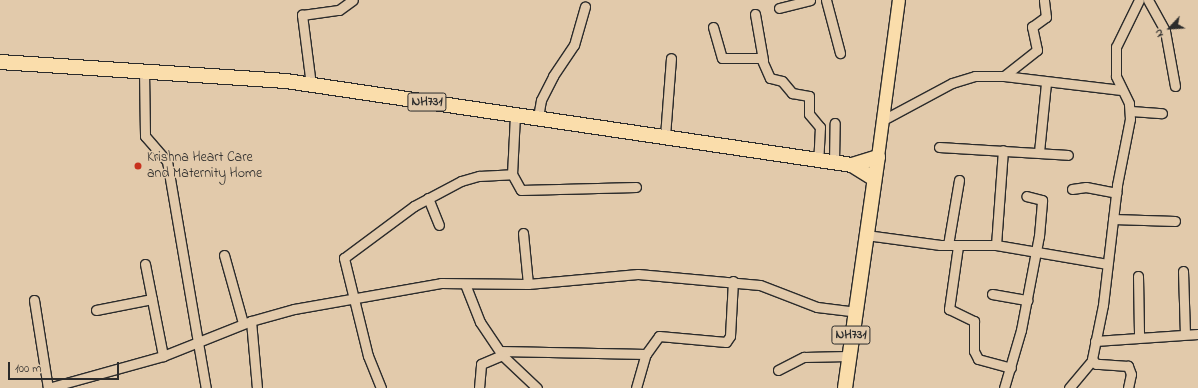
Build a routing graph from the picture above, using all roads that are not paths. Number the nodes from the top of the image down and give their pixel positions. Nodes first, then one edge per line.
1 (353, 0) edge
2 (810, 0) edge
3 (826, 0) edge
4 (899, 0) edge
5 (1044, 0) edge
6 (1139, 0) edge
7 (1148, 0) edge
8 (584, 7) dead end
9 (779, 8) dead end
10 (755, 14) dead end
11 (713, 27) dead end
12 (840, 53) dead end
13 (671, 58) dead end
14 (763, 60) junction
15 (0, 62) edge
16 (144, 71) junction
17 (1004, 76) junction
18 (1046, 83) junction
19 (311, 85) junction
20 (1175, 86) dead end
21 (1121, 90) junction
22 (1131, 111) junction
23 (1162, 113) dead end
24 (515, 115) junction
25 (538, 117) junction
26 (883, 120) junction
27 (836, 123) dead end
28 (664, 136) junction
29 (939, 147) dead end
30 (1003, 150) junction
31 (1039, 152) junction
32 (1068, 155) dead end
33 (878, 157) junction
34 (818, 160) junction
35 (834, 162) junction
36 (852, 165) junction
37 (512, 174) junction
38 (874, 178) junction
39 (959, 180) dead end
40 (636, 186) dead end
41 (1072, 189) dead end
42 (1116, 193) junction
43 (1026, 196) dead end
44 (428, 198) junction
45 (1113, 219) junction
46 (1174, 221) dead end
47 (439, 225) dead end
48 (523, 233) dead end
49 (866, 235) junction
50 (948, 245) junction
51 (958, 246) junction
52 (996, 246) junction
53 (1036, 251) junction
54 (224, 255) dead end
55 (145, 264) dead end
56 (1107, 264) junction
57 (1183, 271) dead end
58 (1138, 276) dead end
59 (733, 281) junction
60 (465, 284) junction
61 (528, 284) junction
62 (992, 294) dead end
63 (152, 299) junction
64 (34, 300) dead end
65 (355, 300) junction
66 (1027, 300) junction
67 (96, 310) dead end
68 (855, 312) junction
69 (247, 322) junction
70 (1185, 334) junction
71 (1198, 334) edge
72 (1139, 336) junction
73 (1096, 341) junction
74 (200, 342) junction
75 (501, 353) junction
76 (646, 354) junction
77 (163, 356) junction
78 (848, 356) junction
79 (1092, 361) junction
80 (1011, 368) junction
81 (778, 370) dead end
82 (48, 388) edge
83 (206, 388) edge
84 (257, 388) edge
85 (381, 388) edge
86 (479, 388) edge
87 (537, 388) edge
88 (636, 388) edge
89 (845, 388) edge
90 (1004, 388) edge
91 (1069, 388) edge
92 (1128, 388) edge

1 - 19 street
2 - 9 street
3 - 12 street
4 - 26 main road
5 - 17 street
6 - 21 street
7 - 20 street
8 - 25 street
10 - 14 street
11 - 14 street
13 - 28 street
14 - 34 street
15 - 16 highway, NH731
16 - 19 highway, NH731
16 - 74 street
17 - 18 street
17 - 26 street
18 - 21 street
18 - 31 street
19 - 24 highway, NH731
21 - 22 street
22 - 23 street
22 - 42 street
24 - 25 highway, NH731
24 - 37 street
25 - 28 highway, NH731
26 - 33 main road
27 - 35 street
28 - 34 highway, NH731
29 - 30 street
30 - 31 street
30 - 52 street
31 - 32 street
33 - 36 highway, NH731
33 - 38 highway, NH731
34 - 35 highway, NH731
35 - 36 highway, NH731
36 - 38 highway, NH731
37 - 40 street
37 - 44 street
38 - 49 highway, NH731
39 - 50 street
41 - 42 street
42 - 45 street
43 - 53 street
44 - 47 street
44 - 65 street
45 - 46 street
45 - 56 street
48 - 61 street
49 - 50 street
49 - 68 highway, NH731
50 - 51 street
51 - 52 street
51 - 80 street
52 - 53 street
53 - 56 street
53 - 66 street
54 - 69 street
55 - 63 street
56 - 73 street
57 - 70 street
58 - 72 street
59 - 61 street
59 - 68 street
59 - 76 street
60 - 61 street
60 - 65 street
60 - 75 street
62 - 66 street
63 - 67 street
63 - 77 street
64 - 82 street
65 - 69 street
65 - 85 street
66 - 80 street
68 - 78 highway, NH731
69 - 74 street
69 - 84 street
70 - 71 street
70 - 72 street
72 - 73 street
73 - 79 street
74 - 77 street
74 - 83 street
75 - 76 street
75 - 86 street
75 - 87 street
76 - 88 street
77 - 82 street
78 - 81 street
78 - 89 highway, NH731
79 - 91 street
79 - 92 street
80 - 90 street

